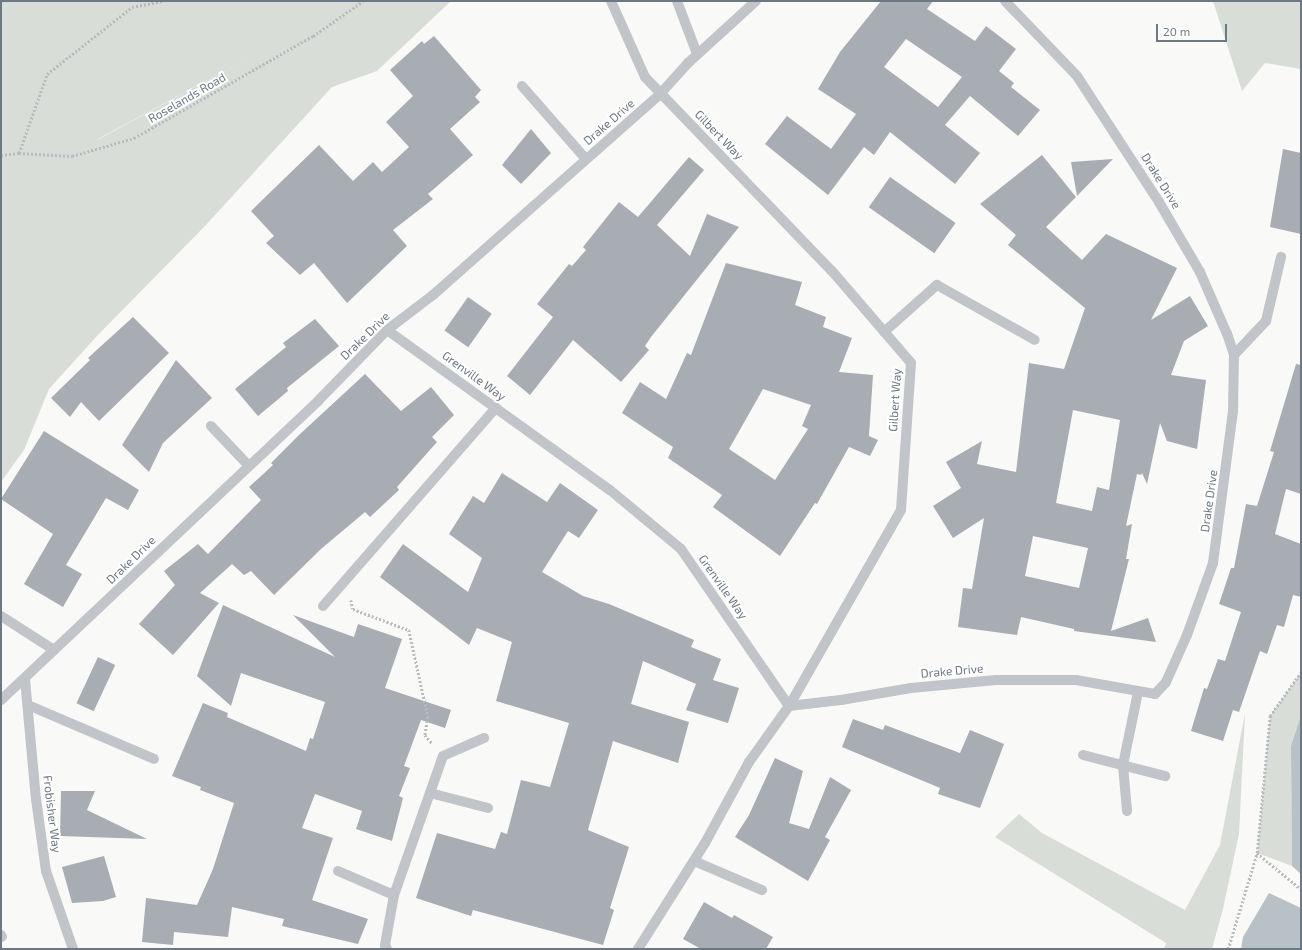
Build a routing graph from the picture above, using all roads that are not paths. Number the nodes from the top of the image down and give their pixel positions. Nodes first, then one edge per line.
1 (611, 1) edge
2 (677, 1) edge
3 (756, 1) edge
4 (1005, 1) edge
5 (697, 54) junction
6 (522, 86) dead end
7 (660, 94) junction
8 (586, 159) junction
9 (1280, 257) dead end
10 (387, 330) junction
11 (884, 332) junction
12 (1035, 340) dead end
13 (1234, 355) junction
14 (496, 408) junction
15 (211, 426) dead end
16 (249, 466) junction
17 (323, 606) dead end
18 (1, 616) edge
19 (54, 650) junction
20 (25, 679) junction
21 (1138, 692) junction
22 (2, 698) edge
23 (28, 705) junction
24 (789, 706) junction
25 (484, 738) dead end
26 (1083, 755) dead end
27 (154, 759) dead end
28 (1122, 765) junction
29 (1165, 776) dead end
30 (430, 793) junction
31 (488, 808) dead end
32 (1128, 811) dead end
33 (694, 861) junction
34 (338, 871) dead end
35 (762, 890) dead end
36 (394, 895) junction
37 (643, 947) edge
38 (73, 949) edge
39 (387, 949) edge

1 - 7 lane, Gilbert Way
2 - 5 lane
3 - 5 lane, Drake Drive
4 - 13 lane, Drake Drive
5 - 7 lane, Drake Drive
6 - 8 lane
7 - 8 lane, Drake Drive
7 - 11 lane, Gilbert Way
8 - 10 lane, Drake Drive
9 - 13 lane
10 - 14 lane, Grenville Way
10 - 16 lane, Drake Drive
11 - 12 lane
11 - 24 lane, Gilbert Way
13 - 21 lane, Drake Drive
14 - 17 lane
14 - 24 lane, Grenville Way
15 - 16 lane
16 - 19 lane, Drake Drive
18 - 19 lane
19 - 20 lane, Drake Drive
20 - 22 lane, Drake Drive
20 - 23 lane, Frobisher Way
21 - 24 lane, Drake Drive
21 - 28 lane
23 - 27 lane
23 - 38 lane, Frobisher Way
24 - 33 lane
25 - 30 lane
26 - 28 lane
28 - 29 lane
28 - 32 lane
30 - 31 lane
30 - 36 lane
33 - 35 lane
33 - 37 lane
34 - 36 lane
36 - 39 lane

